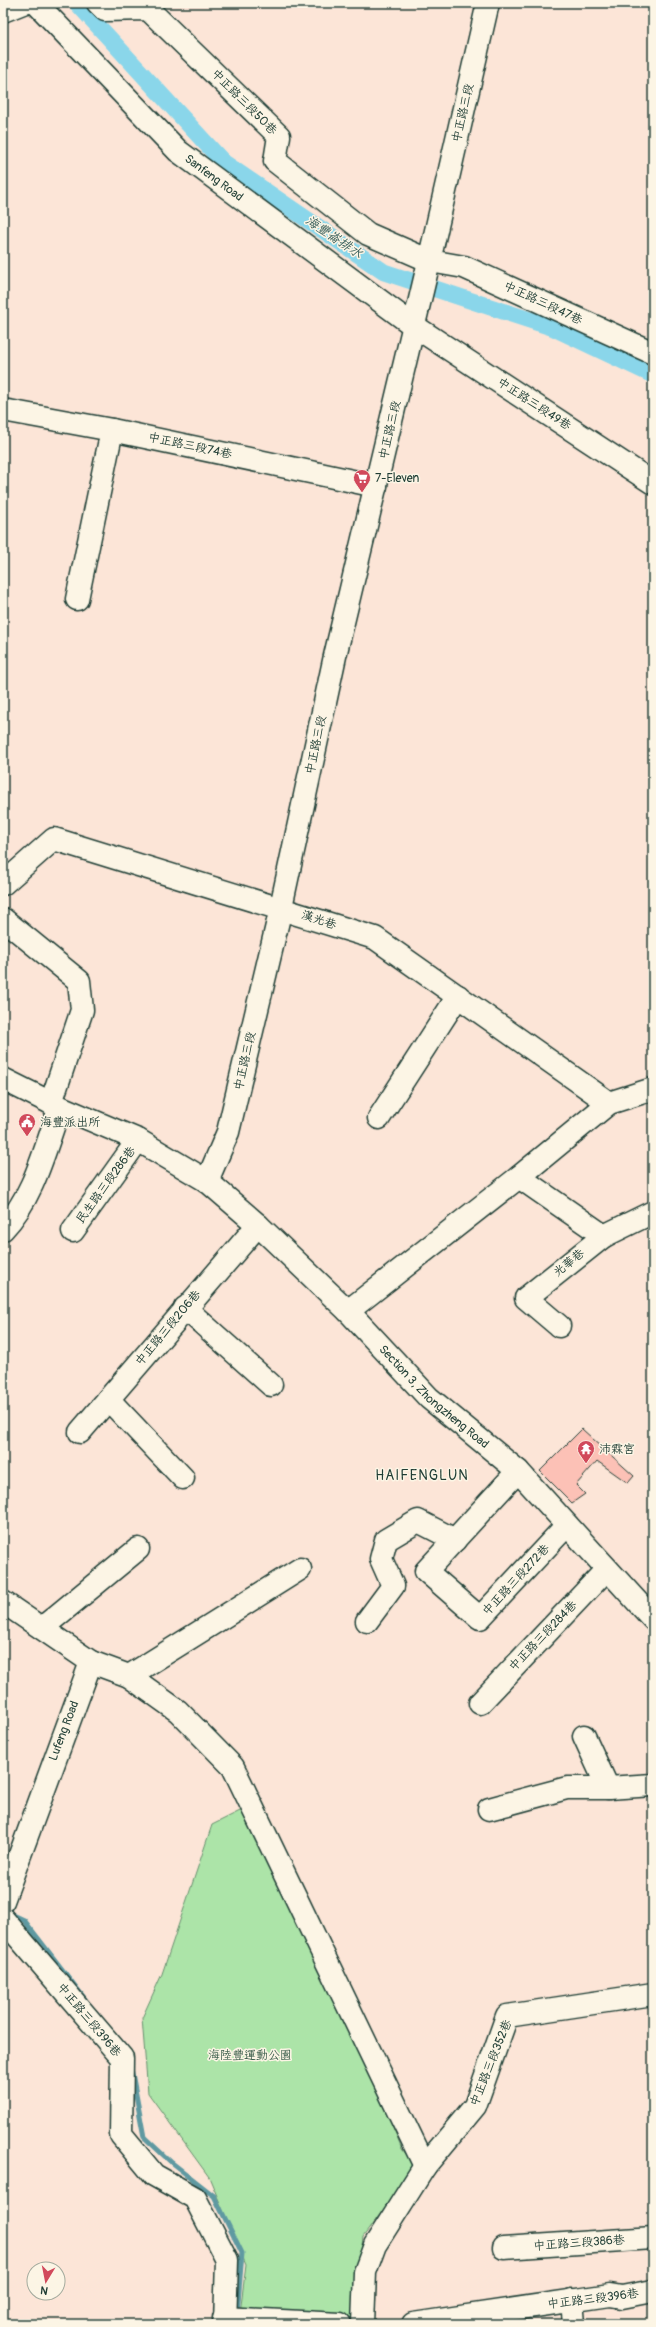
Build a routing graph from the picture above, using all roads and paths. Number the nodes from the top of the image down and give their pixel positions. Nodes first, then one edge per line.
1 (24, 3) edge
2 (36, 3) edge
3 (98, 3) edge
4 (488, 3) edge
5 (3, 11) edge
6 (428, 266) junction
7 (416, 317) junction
8 (653, 353) edge
9 (3, 410) edge
10 (112, 430) junction
11 (653, 483) edge
12 (376, 486) junction
13 (77, 599) dead end
14 (3, 884) edge
15 (280, 907) junction
16 (3, 919) edge
17 (458, 996) junction
18 (3, 1079) edge
19 (653, 1089) edge
20 (609, 1103) junction
21 (56, 1105) junction
22 (379, 1118) dead end
23 (138, 1140) junction
24 (519, 1178) junction
25 (208, 1181) junction
26 (653, 1212) edge
27 (258, 1225) junction
28 (3, 1229) edge
29 (73, 1231) dead end
30 (604, 1236) junction
31 (184, 1308) junction
32 (348, 1311) junction
33 (559, 1326) dead end
34 (271, 1385) dead end
35 (108, 1399) junction
36 (80, 1432) dead end
37 (518, 1470) junction
38 (183, 1478) dead end
39 (567, 1525) junction
40 (455, 1540) junction
41 (138, 1549) dead end
42 (300, 1569) dead end
43 (607, 1570) junction
44 (3, 1602) edge
45 (653, 1619) edge
46 (367, 1621) dead end
47 (42, 1628) junction
48 (91, 1662) junction
49 (129, 1676) junction
50 (480, 1703) dead end
51 (584, 1736) dead end
52 (653, 1785) edge
53 (608, 1788) junction
54 (489, 1810) dead end
55 (3, 1901) edge
56 (3, 1919) edge
57 (653, 1994) edge
58 (425, 2166) junction
59 (653, 2238) edge
60 (504, 2248) dead end
61 (653, 2291) edge
62 (572, 2300) junction
63 (503, 2317) edge
64 (225, 2321) edge
65 (340, 2324) edge
66 (363, 2324) edge
67 (413, 2324) edge
68 (574, 2324) edge

1 - 5 street
2 - 7 street, Sanfeng Road
3 - 6 street, 中正路三段50巷
4 - 6 street, 中正路三段
6 - 7 street, 中正路三段
6 - 8 street, 中正路三段47巷
7 - 11 street, 中正路三段49巷
7 - 12 street, 中正路三段
9 - 10 street, 中正路三段74巷
10 - 12 street, 中正路三段74巷
10 - 13 street
12 - 15 street, 中正路三段
14 - 15 street, 漢光巷
15 - 17 street, 漢光巷
15 - 25 street, 中正路三段
16 - 21 street
17 - 20 street, 漢光巷
17 - 22 street
18 - 21 street, Section 3, Zhongzheng Road
19 - 20 street
20 - 24 street
21 - 23 street, Section 3, Zhongzheng Road
21 - 28 street
23 - 25 street, Section 3, Zhongzheng Road
23 - 29 street, 民生路三段286巷
24 - 30 street
24 - 32 street
25 - 27 street, Section 3, Zhongzheng Road
26 - 30 street, 光華巷
27 - 31 street, 中正路三段206巷
27 - 32 street, Section 3, Zhongzheng Road
30 - 33 street, 光華巷
31 - 34 street
31 - 35 street, 中正路三段206巷
32 - 37 street, Section 3, Zhongzheng Road
35 - 36 street, 中正路三段206巷
35 - 38 street
37 - 39 street, Section 3, Zhongzheng Road
37 - 40 street
39 - 40 street, 中正路三段272巷
39 - 43 street, Section 3, Zhongzheng Road
40 - 46 street
41 - 47 street
42 - 49 street
43 - 45 street, Section 3, Zhongzheng Road
43 - 50 street, 中正路三段284巷
44 - 47 street
47 - 48 street
48 - 49 street
48 - 55 street, Lufeng Road
49 - 58 street
51 - 53 street
52 - 53 street
53 - 54 street
56 - 64 street, 中正路三段396巷
57 - 58 street, 中正路三段352巷
58 - 66 street
59 - 60 street, 中正路三段386巷
61 - 62 street, 中正路三段396巷
62 - 63 street, 中正路三段396巷
62 - 68 street
63 - 67 street, 中正路三段396巷
64 - 65 street, 中正路三段396巷

